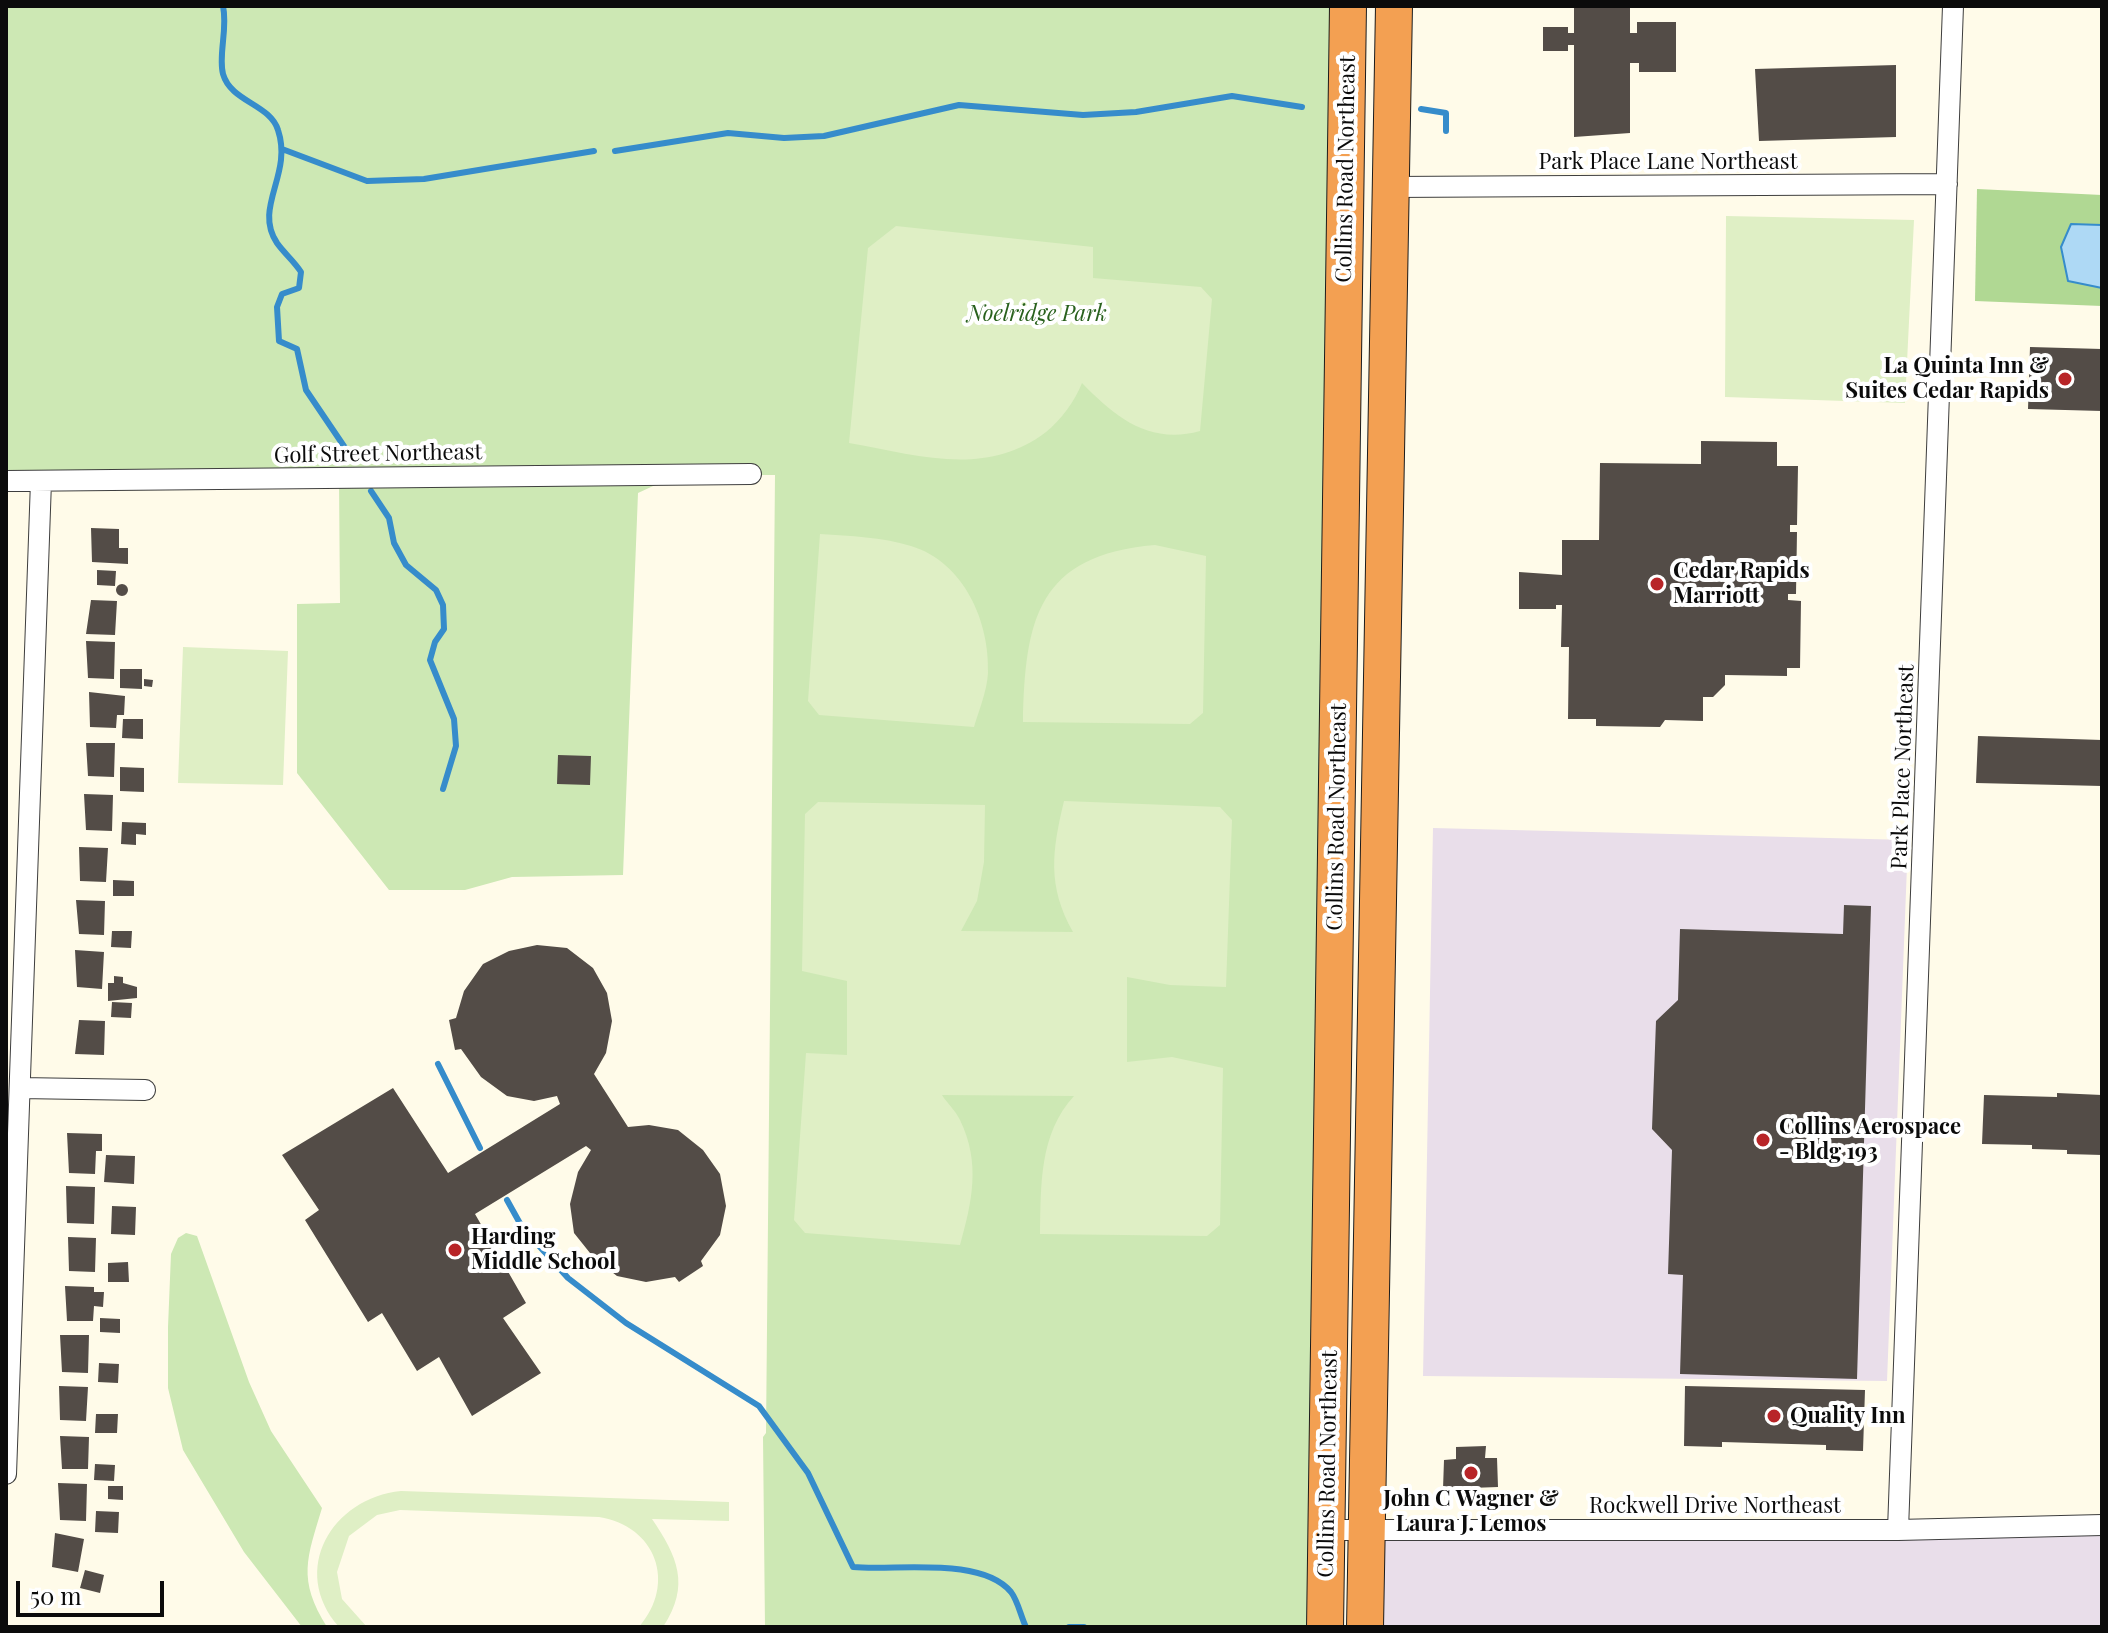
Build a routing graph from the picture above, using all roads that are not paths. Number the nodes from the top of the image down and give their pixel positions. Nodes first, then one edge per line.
1 (1348, 6) edge
2 (1367, 6) edge
3 (1394, 6) edge
4 (1953, 6) edge
5 (1947, 184) junction
6 (1390, 187) junction
7 (751, 474) dead end
8 (6, 481) edge
9 (41, 481) junction
10 (20, 1088) junction
11 (145, 1090) dead end
12 (6, 1474) edge
13 (2102, 1525) edge
14 (1328, 1530) junction
15 (1898, 1530) junction
16 (1368, 1531) junction
17 (1325, 1627) edge
18 (1365, 1627) edge

1 - 14 highway, Collins Road Northeast
2 - 6 highway, Collins Road Northeast
3 - 6 highway, Collins Road Northeast
4 - 5 street, Park Place Northeast
5 - 6 street, Park Place Lane Northeast
5 - 15 street, Park Place Northeast
6 - 16 highway, Collins Road Northeast
7 - 9 street, Golf Street Northeast
8 - 9 street, Golf Street Northeast
9 - 10 street
10 - 11 street
10 - 12 street
13 - 15 street, Rockwell Drive Northeast
14 - 16 street, Rockwell Drive Northeast
14 - 17 highway, Collins Road Northeast
15 - 16 street, Rockwell Drive Northeast
16 - 18 highway, Collins Road Northeast

